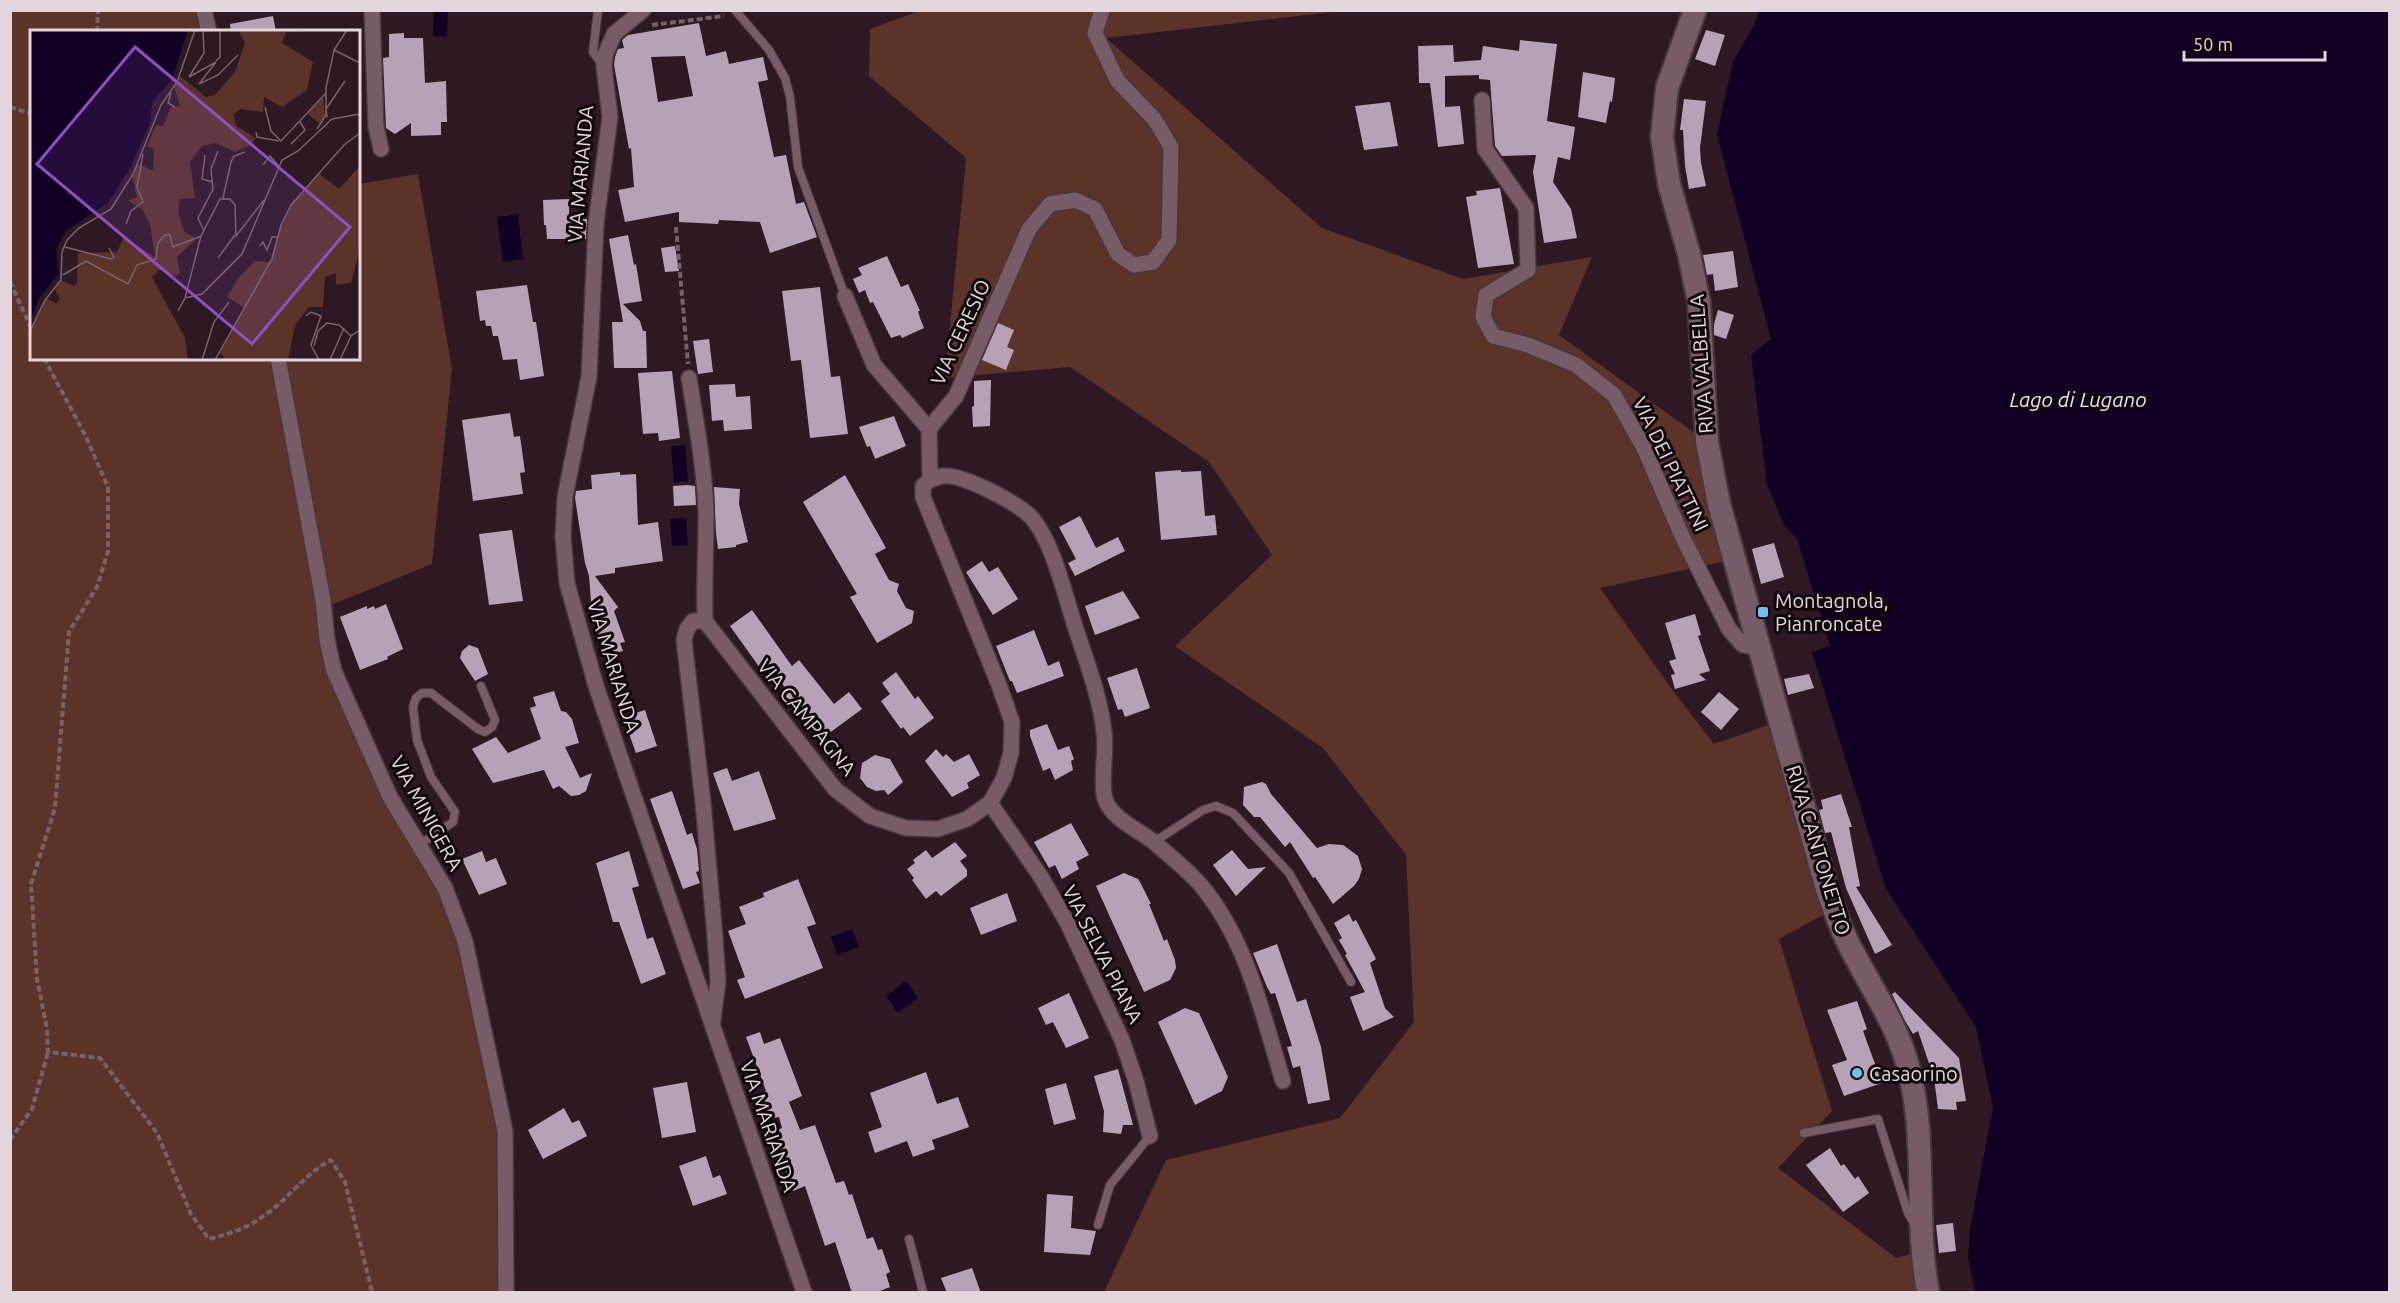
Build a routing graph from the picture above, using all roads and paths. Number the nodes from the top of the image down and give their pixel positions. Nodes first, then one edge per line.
1 (98, 10) edge
2 (204, 10) edge
3 (372, 10) edge
4 (598, 10) edge
5 (1102, 10) edge
6 (1695, 10) edge
7 (736, 12) edge
8 (644, 15) edge
9 (97, 30) edge
10 (209, 30) edge
11 (604, 67) junction
12 (1482, 100) dead end
13 (10, 107) edge
14 (30, 113) edge
15 (381, 149) dead end
16 (676, 227) dead end
17 (10, 282) edge
18 (845, 296) joint
19 (30, 326) edge
20 (45, 360) edge
21 (278, 360) edge
22 (689, 378) joint
23 (929, 429) junction
24 (930, 480) junction
25 (705, 621) junction
26 (1759, 648) junction
27 (481, 686) dead end
28 (990, 803) junction
29 (1154, 842) junction
30 (419, 845) junction
31 (1351, 982) dead end
32 (712, 1024) junction
33 (48, 1052) junction
34 (1283, 1081) dead end
35 (1804, 1133) dead end
36 (1150, 1136) joint
37 (10, 1140) edge
38 (1098, 1225) dead end
39 (1922, 1237) junction
40 (909, 1239) dead end
41 (372, 1293) edge
42 (506, 1293) edge
43 (804, 1293) edge
44 (923, 1293) edge
45 (1928, 1293) edge

1 - 9 path
2 - 10 street
3 - 15 street
4 - 11 lane
5 - 23 street, VIA CERESIO
6 - 26 main road, RIVA VALBELLA
7 - 8 path
7 - 18 lane
8 - 11 street, VIA MARIANDA
11 - 32 street, VIA MARIANDA
12 - 26 street, VIA DEI PIATTINI
13 - 14 path
16 - 22 path
17 - 19 path
18 - 23 street
20 - 33 path
21 - 30 street, VIA MINIGERA
22 - 25 street
23 - 24 street, VIA CAMPAGNA
24 - 28 street, VIA CAMPAGNA
24 - 29 street
25 - 28 street, VIA CAMPAGNA
25 - 32 street
26 - 39 main road, RIVA CANTONETTO
27 - 30 lane
28 - 36 street, VIA SELVA PIANA
29 - 31 lane
29 - 34 street
30 - 42 street, VIA MINIGERA
32 - 43 street, VIA MARIANDA
33 - 37 path
33 - 41 path
35 - 39 lane
36 - 38 lane
39 - 45 main road, RIVA CANTONETTO
40 - 44 lane

